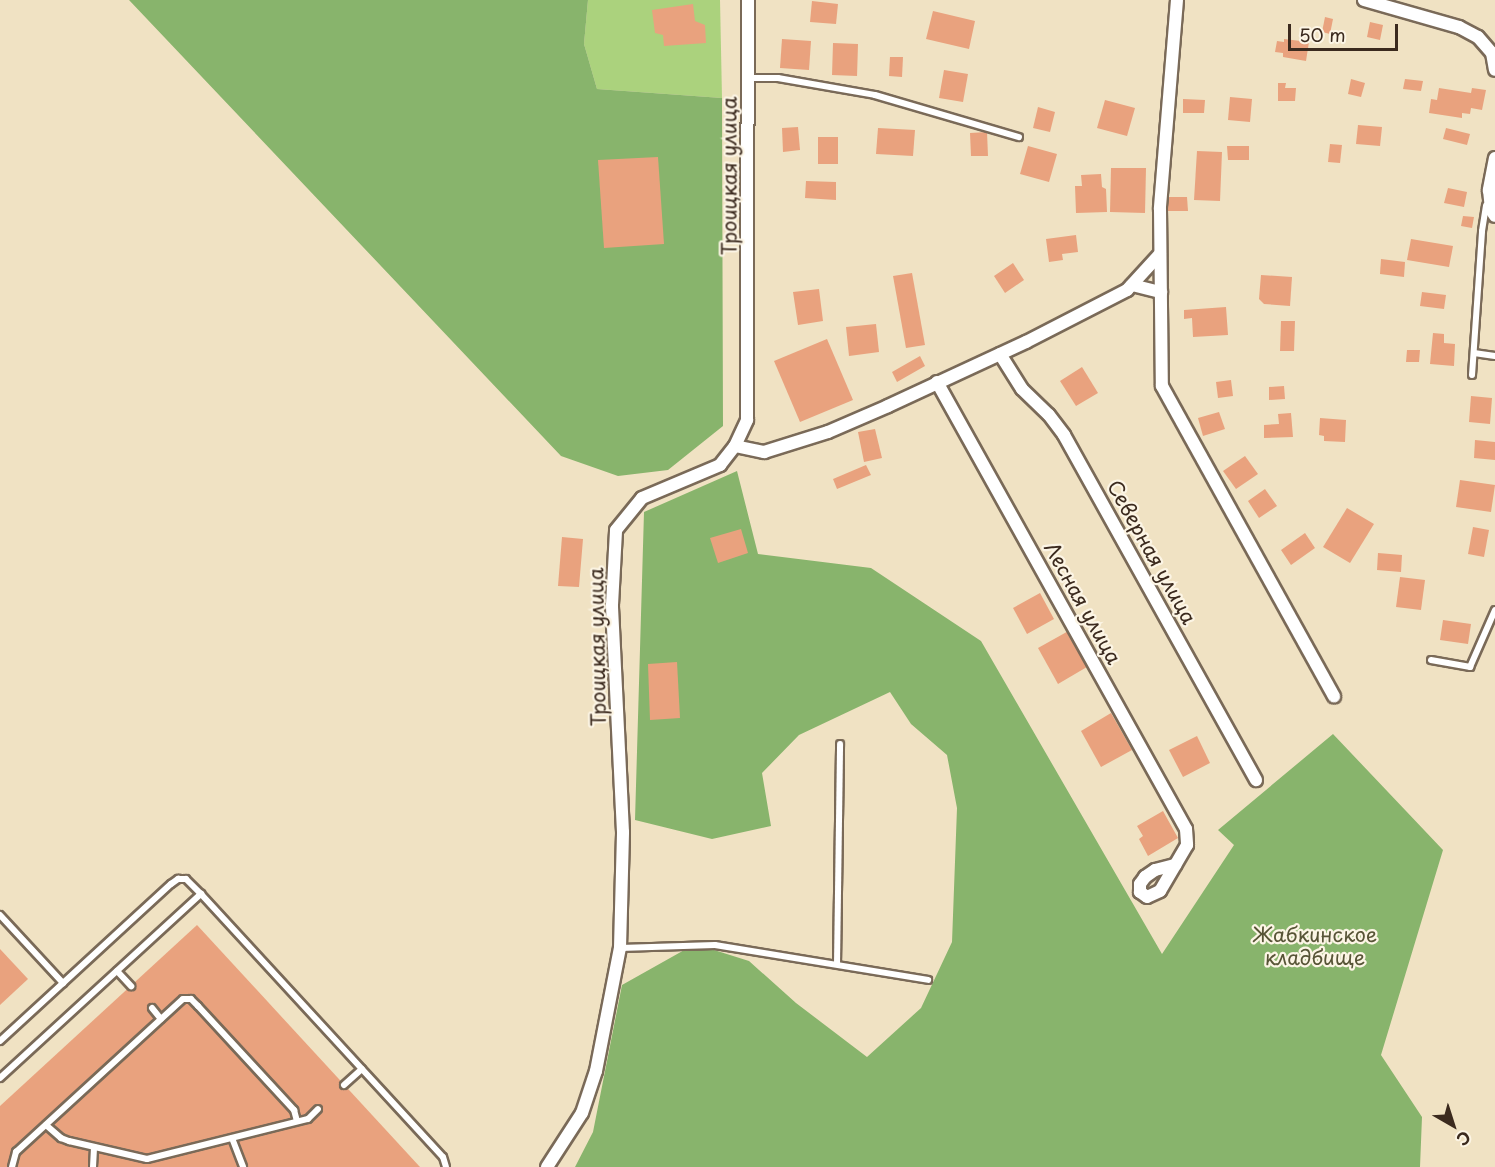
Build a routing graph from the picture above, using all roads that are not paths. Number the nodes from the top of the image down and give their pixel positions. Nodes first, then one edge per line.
1 (748, 0) edge
2 (1177, 0) edge
3 (1364, 0) edge
4 (1495, 70) edge
5 (748, 78) junction
6 (1019, 137) dead end
7 (1495, 158) edge
8 (1489, 190) junction
9 (1495, 216) edge
10 (1160, 254) junction
11 (1132, 285) junction
12 (1161, 292) junction
13 (1474, 353) junction
14 (1000, 354) junction
15 (1495, 356) edge
16 (1472, 375) dead end
17 (937, 382) junction
18 (735, 446) junction
19 (1495, 610) edge
20 (1431, 660) dead end
21 (1334, 696) dead end
22 (840, 744) dead end
23 (1256, 780) dead end
24 (1175, 865) dead end
25 (201, 894) junction
26 (0, 915) edge
27 (620, 948) junction
28 (837, 964) junction
29 (117, 970) junction
30 (928, 980) dead end
31 (63, 983) junction
32 (131, 986) dead end
33 (152, 1008) dead end
34 (161, 1019) junction
35 (0, 1041) edge
36 (362, 1069) junction
37 (0, 1078) edge
38 (344, 1085) dead end
39 (318, 1109) dead end
40 (297, 1121) junction
41 (46, 1125) junction
42 (232, 1138) junction
43 (94, 1147) junction
44 (12, 1167) edge
45 (93, 1167) edge
46 (243, 1167) edge
47 (446, 1167) edge
48 (547, 1167) edge

1 - 5 street, Троицкая улица
2 - 10 street
3 - 4 street
5 - 6 lane
5 - 18 street, Троицкая улица
7 - 8 street
8 - 9 street
8 - 13 lane
10 - 11 street
10 - 12 street
11 - 12 street
11 - 14 street
12 - 21 street
13 - 15 lane
13 - 16 lane
14 - 17 street
14 - 23 street, Северная улица
17 - 18 street
17 - 24 street, Лесная улица
18 - 27 street, Троицкая улица
19 - 20 lane
22 - 28 lane
25 - 29 lane
25 - 31 lane
25 - 36 lane
26 - 31 lane
27 - 28 lane
27 - 48 street, Троицкая улица
28 - 30 lane
29 - 32 lane
29 - 37 lane
31 - 35 lane
33 - 34 lane
34 - 40 lane
34 - 41 lane
36 - 38 lane
36 - 47 lane
39 - 40 lane
40 - 42 lane
41 - 43 lane
41 - 44 lane
42 - 43 lane
42 - 46 lane
43 - 45 lane

